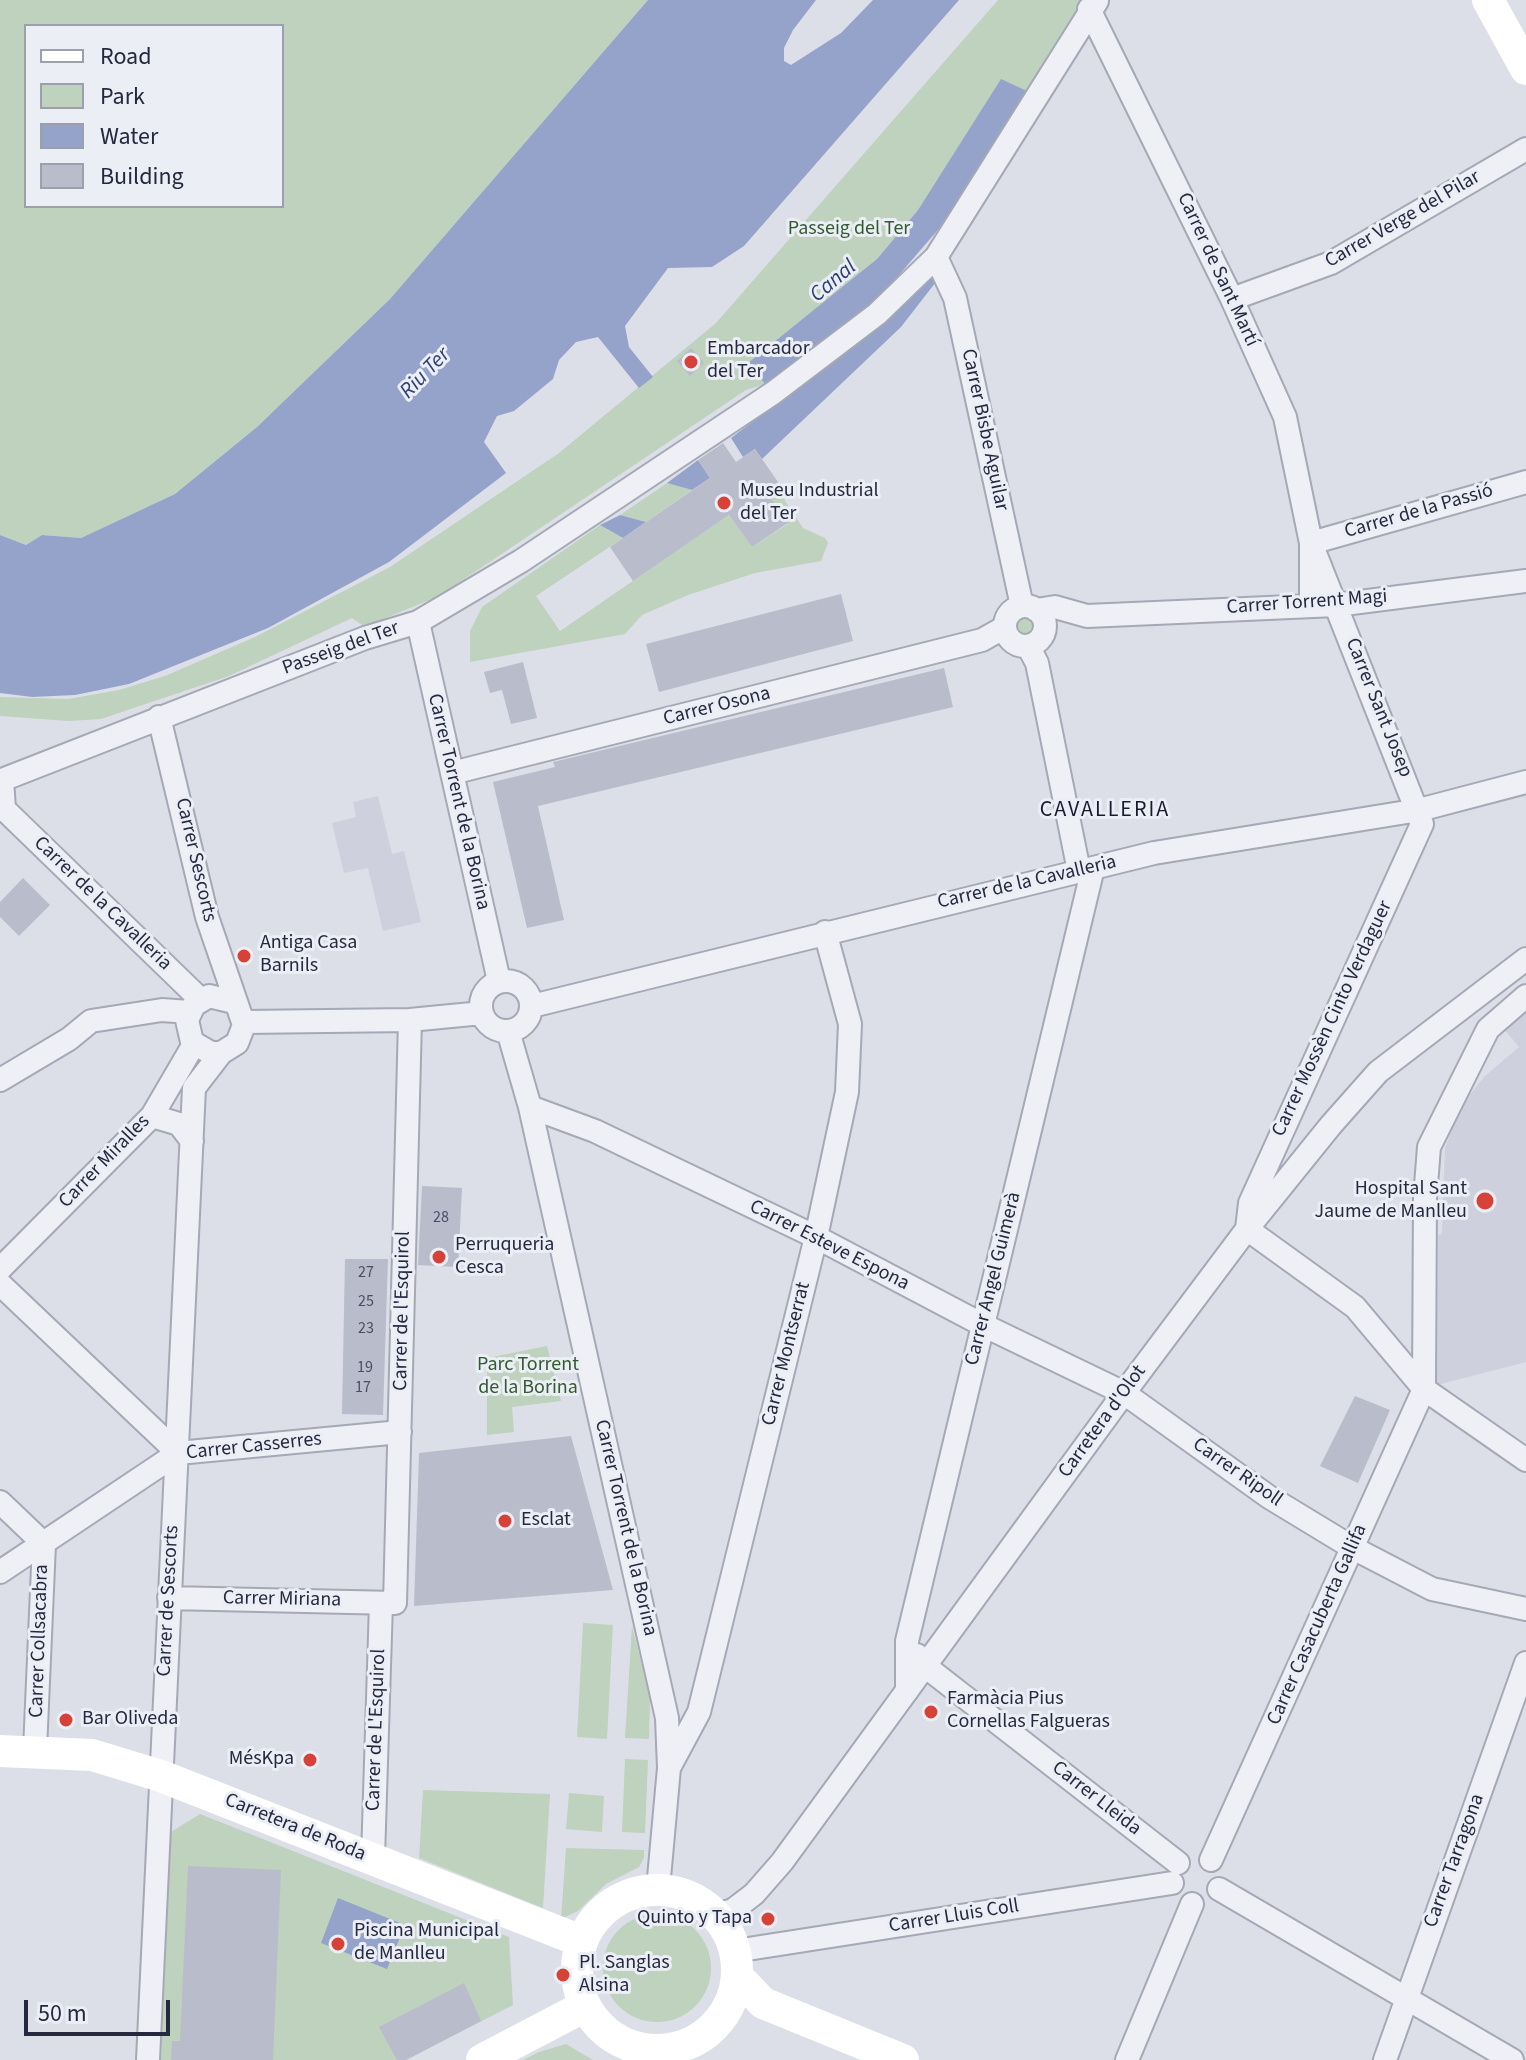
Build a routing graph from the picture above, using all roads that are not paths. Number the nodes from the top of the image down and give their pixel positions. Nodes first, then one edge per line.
1 (1488, 0) edge
2 (1094, 4) edge
3 (1526, 69) edge
4 (1526, 149) edge
5 (936, 257) junction
6 (1232, 299) junction
7 (1526, 482) edge
8 (1311, 543) junction
9 (1526, 581) edge
10 (1336, 605) junction
11 (1311, 606) junction
12 (1029, 608) junction
13 (1087, 616) junction
14 (418, 622) junction
15 (1022, 638) junction
16 (159, 717) junction
17 (452, 773) junction
18 (1526, 782) edge
19 (2, 809) edge
20 (1419, 810) junction
21 (1086, 869) junction
22 (825, 932) junction
23 (1526, 959) edge
24 (499, 981) junction
25 (1526, 996) edge
26 (195, 1006) junction
27 (532, 1006) junction
28 (239, 1012) junction
29 (482, 1013) junction
30 (410, 1020) junction
31 (508, 1031) junction
32 (194, 1044) junction
33 (221, 1053) junction
34 (0, 1080) edge
35 (530, 1107) junction
36 (152, 1116) junction
37 (192, 1141) junction
38 (1247, 1229) junction
39 (816, 1237) junction
40 (0, 1269) edge
41 (0, 1284) edge
42 (983, 1325) junction
43 (1424, 1389) junction
44 (1124, 1393) junction
45 (400, 1432) junction
46 (178, 1453) junction
47 (1526, 1460) edge
48 (0, 1502) edge
49 (44, 1544) junction
50 (1353, 1548) junction
51 (0, 1572) edge
52 (169, 1598) junction
53 (388, 1603) junction
54 (1526, 1609) edge
55 (907, 1641) junction
56 (1526, 1663) edge
57 (925, 1666) junction
58 (907, 1691) junction
59 (35, 1750) junction
60 (0, 1751) edge
61 (669, 1768) junction
62 (161, 1776) junction
63 (373, 1858) junction
64 (1211, 1860) junction
65 (1175, 1873) junction
66 (658, 1889) junction
67 (1219, 1889) junction
68 (1192, 1904) junction
69 (716, 1915) junction
70 (581, 1941) junction
71 (736, 1964) junction
72 (1406, 1997) junction
73 (585, 2006) junction
74 (720, 2019) junction
75 (678, 2054) edge
76 (148, 2060) edge
77 (482, 2060) edge
78 (851, 2060) edge
79 (903, 2060) edge
80 (1127, 2060) edge
81 (1385, 2060) edge
82 (1512, 2060) edge

1 - 3 street
2 - 5 street, Passeig del Ter
2 - 6 street, Carrer de Sant Martí
4 - 6 street, Carrer Verge del Pilar
5 - 12 street, Carrer Bisbe Aguilar
5 - 14 street, Passeig del Ter
6 - 8 street, Carrer de Sant Martí
7 - 8 street, Carrer de la Passió
8 - 10 street, Carrer de Sant Martí
8 - 11 street, Carrer de Sant Martí
9 - 10 street, Carrer Torrent Magi
10 - 11 street, Carrer Torrent Magi
10 - 20 street, Carrer Sant Josep
11 - 13 street, Carrer Torrent Magi
12 - 13 street, Carrer Torrent Magi
12 - 15 street
12 - 15 street, Carrer Bisbe Aguilar
13 - 15 street, Carrer Torrent Magi
14 - 16 street, Passeig del Ter
14 - 17 street, Carrer Torrent de la Borina
15 - 17 street, Carrer Osona
15 - 21 street
16 - 19 street, Passeig del Ter
16 - 28 street, Carrer Sescorts
17 - 24 street, Carrer Torrent de la Borina
18 - 20 street, Carrer de la Cavalleria
19 - 26 street, Carrer de la Cavalleria
20 - 21 street, Carrer de la Cavalleria
20 - 38 street, Carrer Mossèn Cinto Verdaguer
21 - 22 street, Carrer de la Cavalleria
21 - 42 street, Carrer Angel Guimerà
22 - 27 street, Carrer de la Cavalleria
22 - 39 street, Carrer Montserrat
23 - 38 street, Carretera d'Olot
24 - 27 street
24 - 29 street
25 - 43 street
26 - 28 street
26 - 32 street
26 - 34 street
27 - 31 street
28 - 30 street
28 - 33 street
29 - 30 street
29 - 31 street
30 - 45 street, Carrer de l'Esquirol
31 - 35 street, Carrer Torrent de la Borina
32 - 33 street
32 - 36 street, Carrer Miralles
33 - 37 street, Carrer de Sescorts
35 - 39 street, Carrer Esteve Espona
35 - 61 street, Carrer Torrent de la Borina
36 - 37 street
36 - 40 street, Carrer Miralles
37 - 46 street, Carrer de Sescorts
38 - 43 street
38 - 44 street, Carretera d'Olot
39 - 42 street, Carrer Esteve Espona
39 - 61 street, Carrer Montserrat
41 - 46 street
42 - 44 street, Carrer Esteve Espona
42 - 55 street, Carrer Angel Guimerà
43 - 47 street
43 - 50 street, Carrer Casacuberta Gallifa
44 - 50 street, Carrer Ripoll
44 - 57 street, Carretera d'Olot
45 - 46 street, Carrer Casserres
45 - 53 street, Carrer de l'Esquirol
46 - 49 street, Carrer Casserres
46 - 52 street, Carrer de Sescorts
48 - 49 street, Carrer Collsacabra
49 - 51 street, Carrer Casserres
49 - 59 street, Carrer Collsacabra
50 - 54 street, Carrer Ripoll
50 - 64 street, Carrer Casacuberta Gallifa
52 - 53 street, Carrer Miriana
52 - 62 street, Carrer de Sescorts
53 - 63 street, Carrer de L'Esquirol
55 - 57 street, Carrer Lleida
55 - 58 street, Carrer Angel Guimerà
56 - 72 street, Carrer Tarragona
57 - 58 street, Carretera d'Olot
57 - 65 street, Carrer Lleida
58 - 69 street, Carretera d'Olot
59 - 60 street, Carretera de Roda
59 - 62 street, Carretera de Roda
61 - 66 street, Carrer Torrent de la Borina
62 - 63 street, Carretera de Roda
62 - 76 street, Carrer de Sescorts
63 - 70 street, Carretera de Roda
64 - 65 street
64 - 67 street
65 - 68 street
65 - 71 street, Carrer Lluis Coll
66 - 69 street
66 - 70 street
67 - 68 street
67 - 72 street
68 - 80 street
69 - 71 street
70 - 73 street
71 - 74 street
71 - 79 street
72 - 81 street, Carrer Tarragona
72 - 82 street
73 - 75 street
73 - 77 street
74 - 75 street
74 - 78 street

